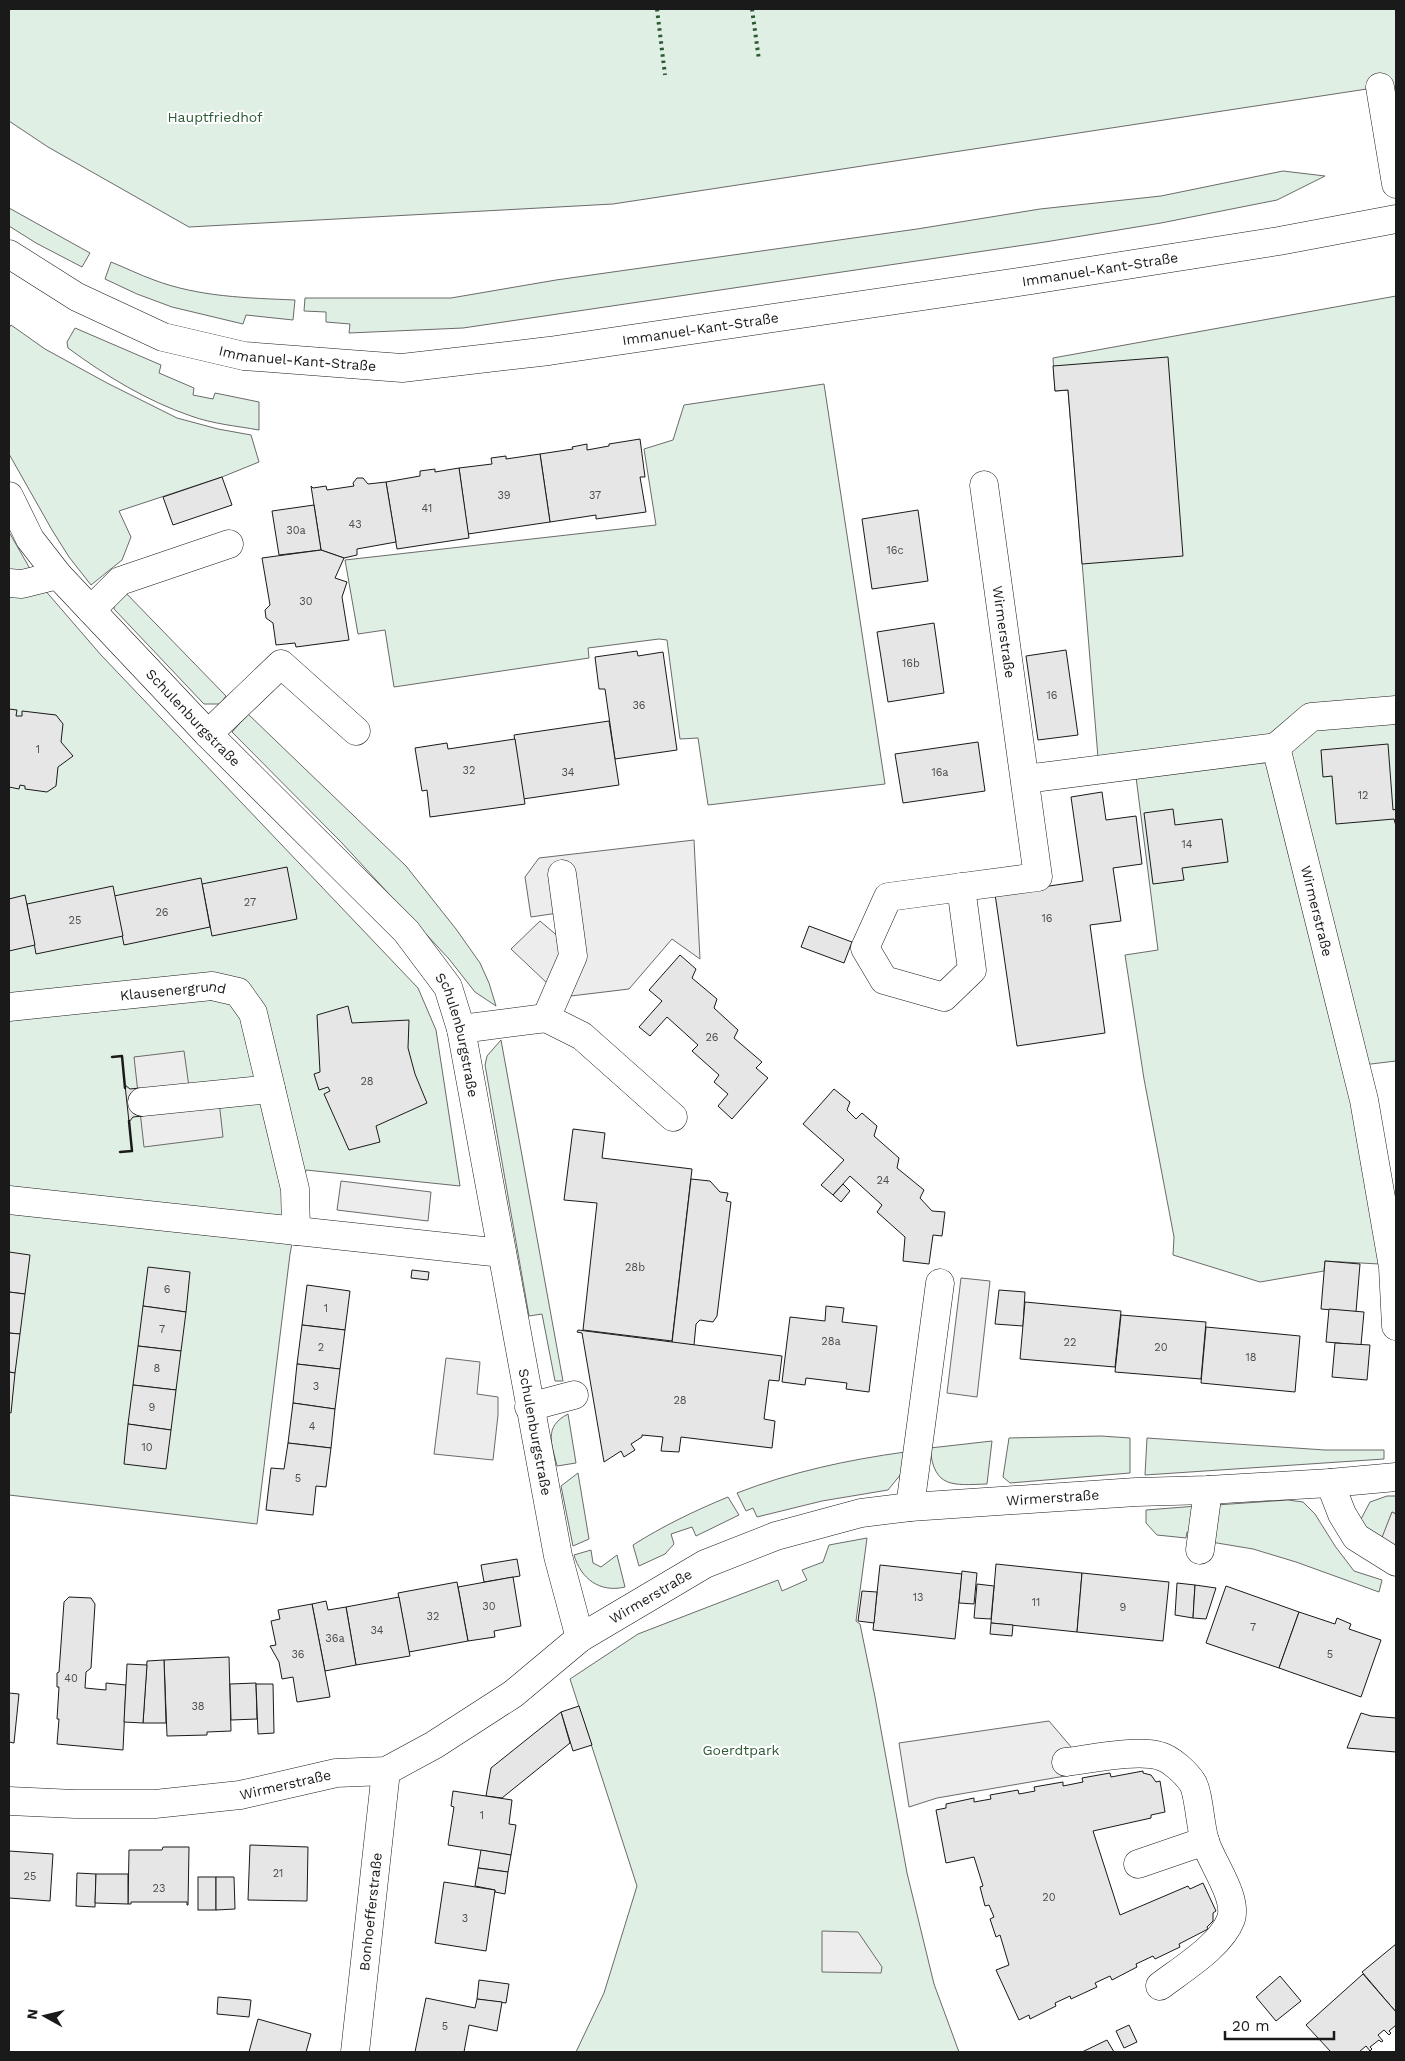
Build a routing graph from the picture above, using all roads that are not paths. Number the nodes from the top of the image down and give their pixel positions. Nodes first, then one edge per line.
1 (1380, 87) dead end
2 (1396, 184) edge
3 (1396, 219) edge
4 (12, 266) edge
5 (984, 485) dead end
6 (9, 496) edge
7 (229, 544) dead end
8 (58, 575) junction
9 (9, 583) edge
10 (91, 610) junction
11 (1396, 710) edge
12 (356, 731) dead end
13 (208, 734) junction
14 (1276, 748) junction
15 (1025, 779) junction
16 (562, 874) dead end
17 (961, 887) junction
18 (9, 1007) edge
19 (546, 1018) junction
20 (461, 1029) junction
21 (271, 1089) junction
22 (142, 1102) dead end
23 (673, 1117) dead end
24 (9, 1200) edge
25 (296, 1231) junction
26 (502, 1253) junction
27 (940, 1283) dead end
28 (1396, 1326) edge
29 (574, 1395) dead end
30 (529, 1407) junction
31 (1396, 1477) edge
32 (1330, 1483) junction
33 (1208, 1490) junction
34 (910, 1507) junction
35 (1200, 1550) dead end
36 (1396, 1562) edge
37 (580, 1638) junction
38 (1066, 1762) dead end
39 (386, 1771) junction
40 (9, 1801) edge
41 (1204, 1841) junction
42 (1138, 1864) dead end
43 (1160, 1986) dead end
44 (355, 2052) edge

1 - 2 street
3 - 4 street, Immanuel-Kant-Straße
5 - 15 street, Wirmerstraße
6 - 8 street, Schulenburgstraße
7 - 10 street
8 - 9 street
8 - 10 street, Schulenburgstraße
10 - 13 street, Schulenburgstraße
11 - 14 street
12 - 13 street
13 - 20 street, Schulenburgstraße
14 - 15 street
14 - 28 street, Wirmerstraße
15 - 17 street, Wirmerstraße
16 - 19 street
17 - 17 street, Wirmerstraße
18 - 21 street, Klausenergrund
19 - 20 street
19 - 23 street
20 - 26 street, Schulenburgstraße
21 - 22 street
21 - 25 street, Klausenergrund
24 - 25 street
25 - 26 street
26 - 30 street, Schulenburgstraße
27 - 34 street
29 - 30 street
30 - 37 street, Schulenburgstraße
31 - 32 street, Wirmerstraße
32 - 33 street, Wirmerstraße
32 - 36 street
33 - 34 street, Wirmerstraße
33 - 35 street
34 - 37 street, Wirmerstraße
37 - 39 street, Wirmerstraße
38 - 41 street
39 - 40 street, Wirmerstraße
39 - 44 street, Bonhoefferstraße
41 - 42 street
41 - 43 street

